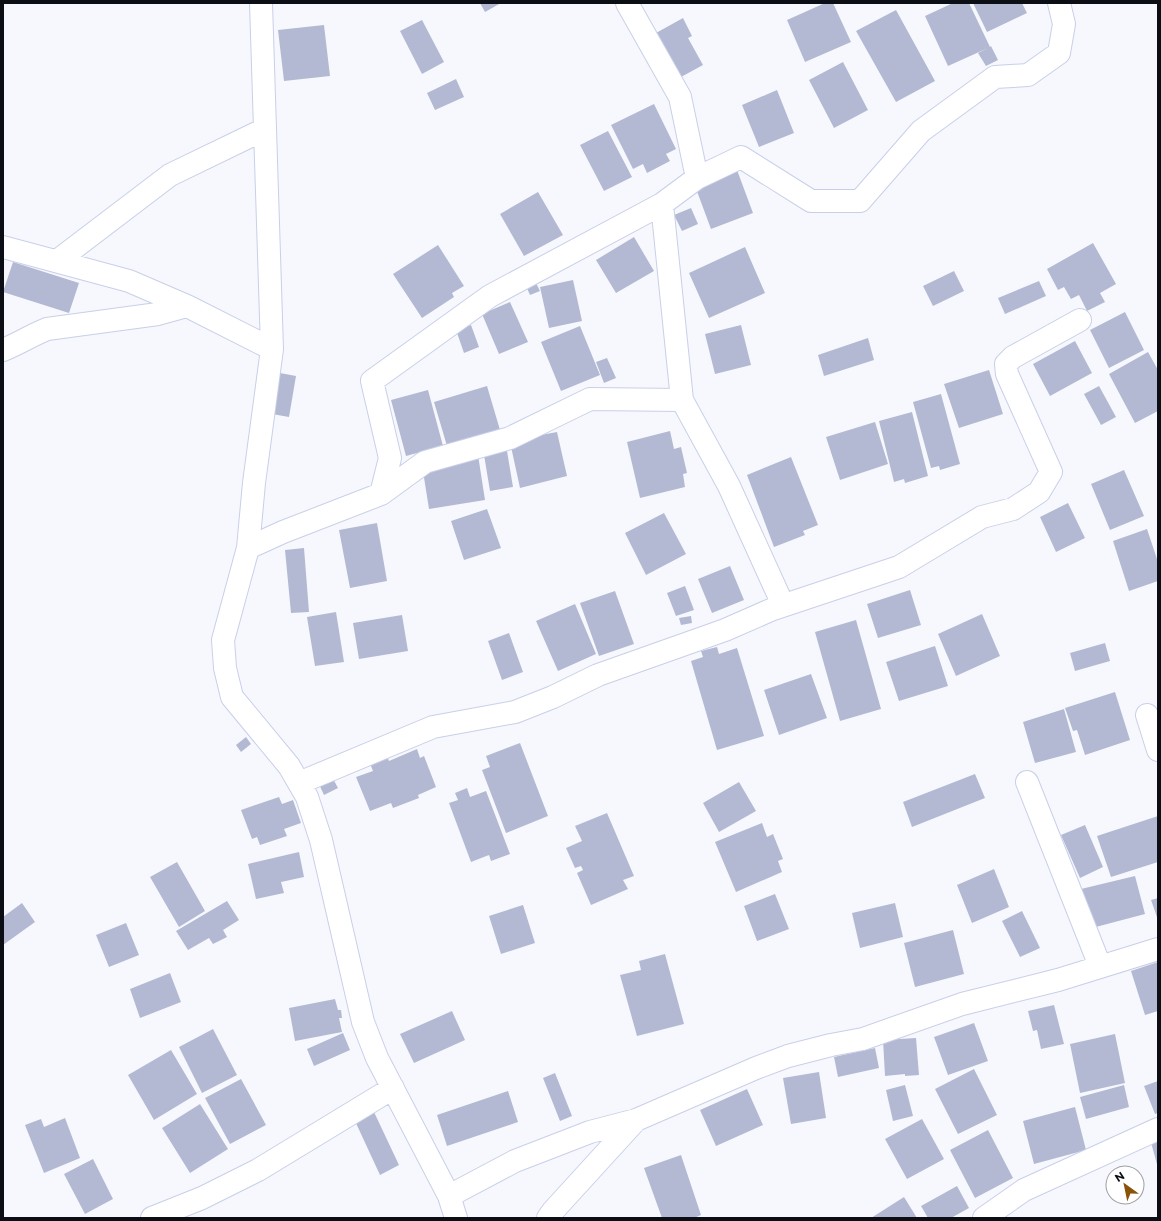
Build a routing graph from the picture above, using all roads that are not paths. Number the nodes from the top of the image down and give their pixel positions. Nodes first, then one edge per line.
1 (261, 3) edge
2 (627, 3) edge
3 (1059, 3) edge
4 (265, 129) junction
5 (697, 178) junction
6 (662, 204) junction
7 (3, 247) edge
8 (57, 261) junction
9 (186, 306) junction
10 (1080, 320) dead end
11 (272, 349) junction
12 (3, 350) edge
13 (682, 400) junction
14 (382, 494) junction
15 (248, 548) junction
16 (783, 605) junction
17 (1147, 715) dead end
18 (1158, 750) edge
19 (1026, 782) dead end
20 (299, 783) junction
21 (1158, 949) edge
22 (1100, 966) junction
23 (393, 1088) junction
24 (636, 1120) junction
25 (1158, 1129) edge
26 (449, 1196) junction
27 (152, 1218) edge
28 (456, 1218) edge
29 (548, 1218) edge
30 (984, 1218) edge

1 - 4 street
2 - 5 street
3 - 5 street
4 - 8 street
4 - 11 street
5 - 6 street
6 - 13 street
6 - 14 street
7 - 8 street
8 - 9 street
9 - 11 street
9 - 12 street
10 - 16 street
11 - 15 street
13 - 14 street
13 - 16 street
14 - 15 street
15 - 20 street
16 - 20 street
17 - 18 street
19 - 22 street
20 - 23 street
21 - 22 street
22 - 24 street
23 - 26 street
23 - 27 street
24 - 26 street
24 - 29 street
25 - 30 street
26 - 28 street

